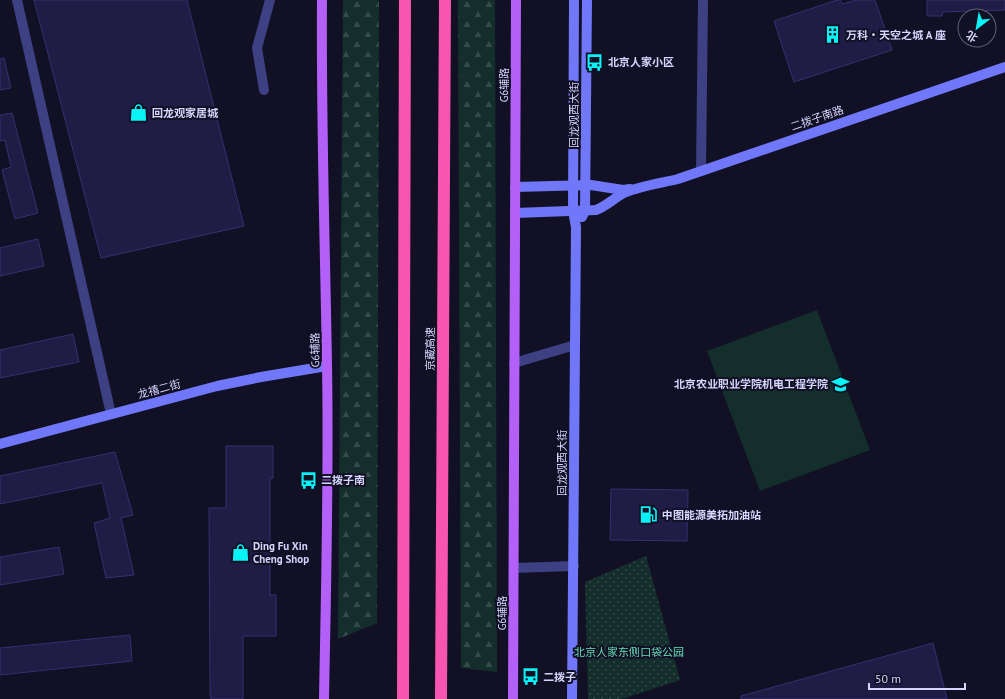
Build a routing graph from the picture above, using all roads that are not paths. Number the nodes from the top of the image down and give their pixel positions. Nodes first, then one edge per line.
1 (17, 0) edge
2 (270, 0) edge
3 (322, 0) edge
4 (405, 0) edge
5 (445, 0) edge
6 (516, 0) edge
7 (574, 0) edge
8 (586, 0) edge
9 (703, 0) edge
10 (1005, 66) edge
11 (264, 90) dead end
12 (701, 171) junction
13 (585, 185) junction
14 (573, 186) junction
15 (515, 187) junction
16 (636, 189) junction
17 (573, 211) junction
18 (585, 211) junction
19 (515, 213) junction
20 (576, 227) junction
21 (575, 345) junction
22 (514, 363) junction
23 (327, 366) junction
24 (111, 414) junction
25 (0, 444) edge
26 (574, 566) junction
27 (514, 568) junction
28 (324, 699) edge
29 (403, 699) edge
30 (441, 699) edge
31 (513, 699) edge
32 (572, 699) edge

1 - 24 street
2 - 11 street
3 - 23 main road, G6辅路
4 - 29 highway
5 - 30 highway, 京藏高速
6 - 15 main road, G6辅路
7 - 14 street, 回龙观西大街
8 - 13 street, 回龙观西大街
9 - 12 street
10 - 12 street, 二拨子南路
12 - 16 street, 二拨子南路
13 - 14 street, 二拨子南路
13 - 16 street, 二拨子南路
13 - 18 street, 回龙观西大街
14 - 15 street, 二拨子南路
14 - 17 street, 回龙观西大街
15 - 19 main road, G6辅路
16 - 18 street, 二拨子南路
17 - 18 street, 二拨子南路
17 - 19 street, 二拨子南路
17 - 20 street, 回龙观西大街
18 - 20 street, 回龙观西大街
19 - 22 main road, G6辅路
20 - 21 street, 回龙观西大街
21 - 22 street
21 - 26 street, 回龙观西大街
22 - 27 main road, G6辅路
23 - 24 street, 龙禧二街
23 - 28 main road, G6辅路
24 - 25 street, 龙禧二街
26 - 27 street
26 - 32 street, 回龙观西大街
27 - 31 main road, G6辅路

